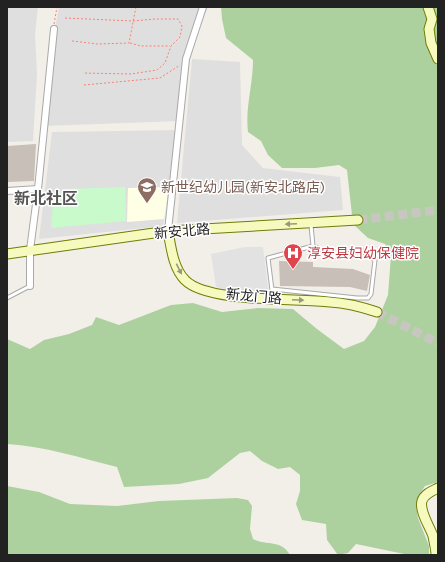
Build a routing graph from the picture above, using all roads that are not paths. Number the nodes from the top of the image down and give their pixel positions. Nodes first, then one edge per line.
1 (203, 7) edge
2 (428, 7) edge
3 (54, 29) road end
4 (438, 59) edge
5 (38, 189) junction
6 (7, 191) edge
7 (358, 220) tunnel mouth
8 (311, 223) junction
9 (168, 231) junction
10 (313, 246) junction
11 (30, 250) junction
12 (7, 254) edge
13 (30, 286) joint
14 (273, 294) junction
15 (7, 298) edge
16 (377, 312) tunnel mouth
17 (438, 488) edge
18 (436, 555) edge

1 - 9 street
2 - 4 main road
3 - 5 street
5 - 6 street
5 - 11 street
7 - 8 main road, 新安北路
8 -> 9 main road, 新安北路
8 - 10 lane
9 - 11 main road, 新安北路
9 -> 14 main road, 新龙门路
10 - 14 lane
10 - 14 lane
11 - 12 main road, 新安北路
11 - 13 street
13 - 15 lane
14 -> 16 main road, 新龙门路
17 - 18 main road

